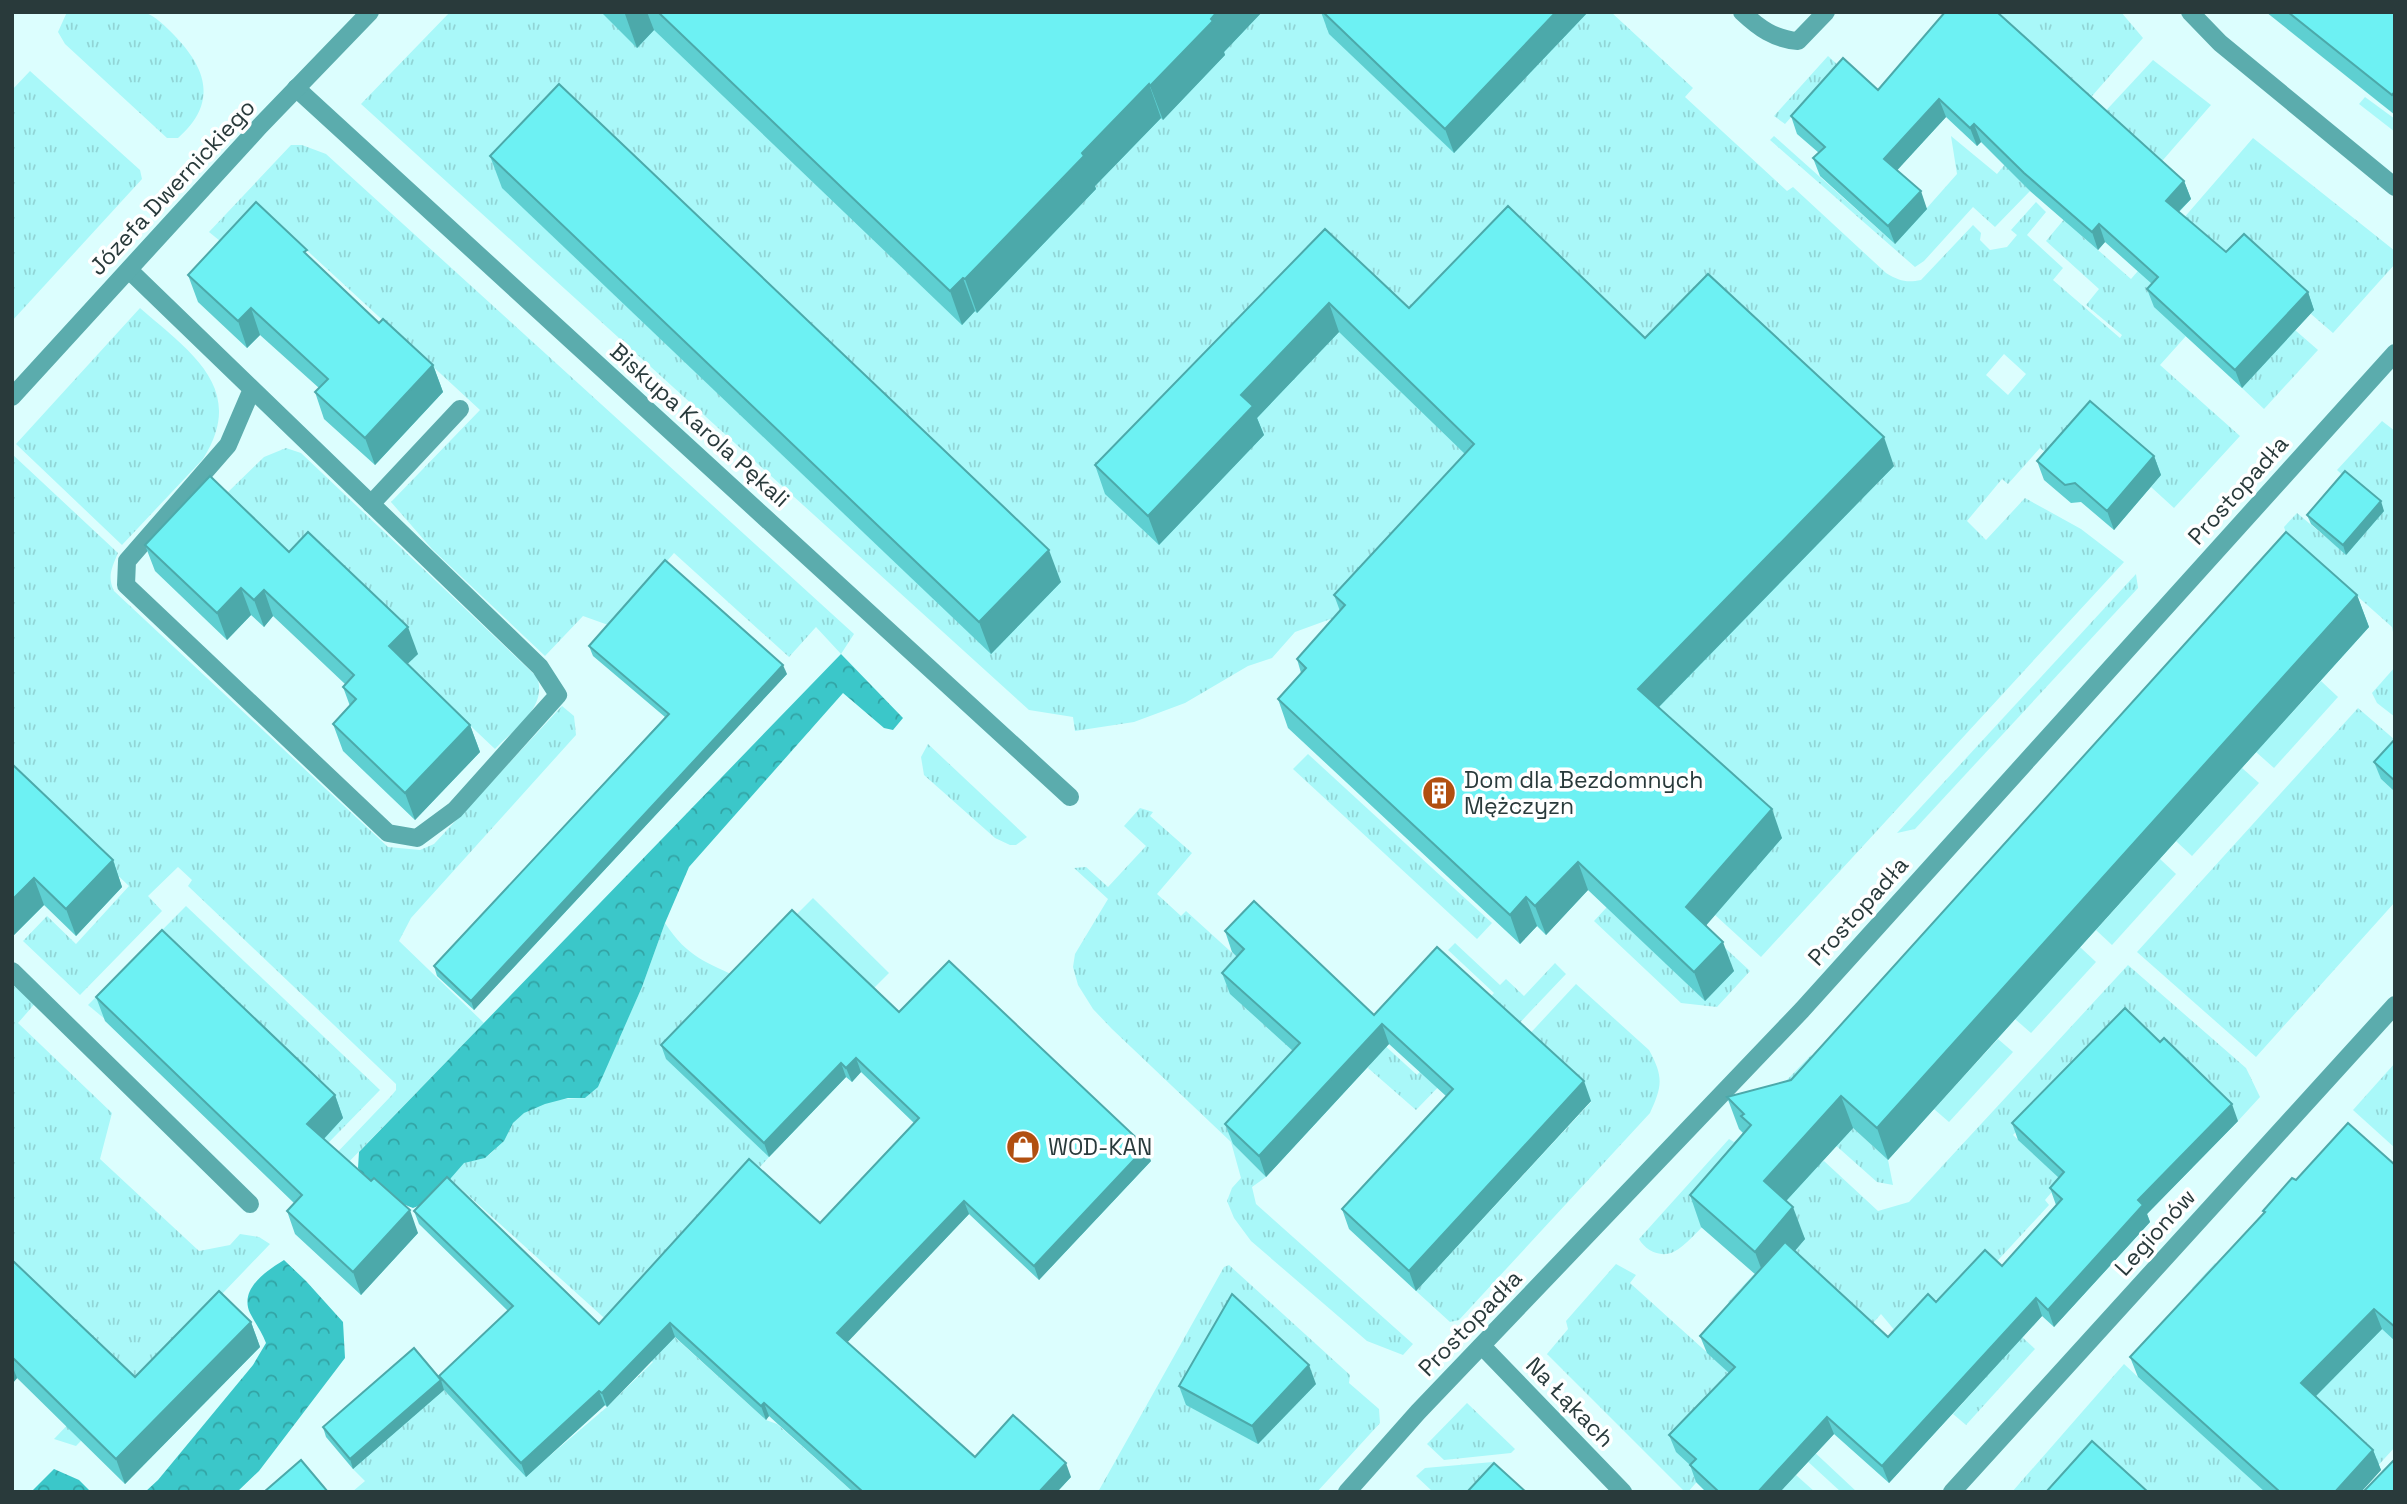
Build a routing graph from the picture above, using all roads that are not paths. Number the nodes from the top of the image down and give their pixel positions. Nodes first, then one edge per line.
1 (1742, 12) edge
2 (1826, 12) edge
3 (2190, 12) edge
4 (368, 13) edge
5 (296, 88) junction
6 (2395, 187) edge
7 (129, 270) junction
8 (2395, 353) edge
9 (252, 389) junction
10 (12, 397) edge
11 (460, 409) dead end
12 (372, 504) junction
13 (1070, 797) dead end
14 (12, 971) edge
15 (2395, 1005) edge
16 (250, 1204) dead end
17 (1483, 1347) junction
18 (1347, 1492) edge
19 (1623, 1492) edge
20 (1952, 1492) edge

1 - 2 street
3 - 6 street
4 - 5 street, Józefa Dwernickiego
5 - 7 street, Józefa Dwernickiego
5 - 13 street, Biskupa Karola Pękali
7 - 9 street
7 - 10 street, Józefa Dwernickiego
8 - 17 street, Prostopadła
9 - 12 street
9 - 12 street
11 - 12 street
14 - 16 street
15 - 20 street, Legionów
17 - 18 street, Prostopadła
17 - 19 street, Na Łąkach

